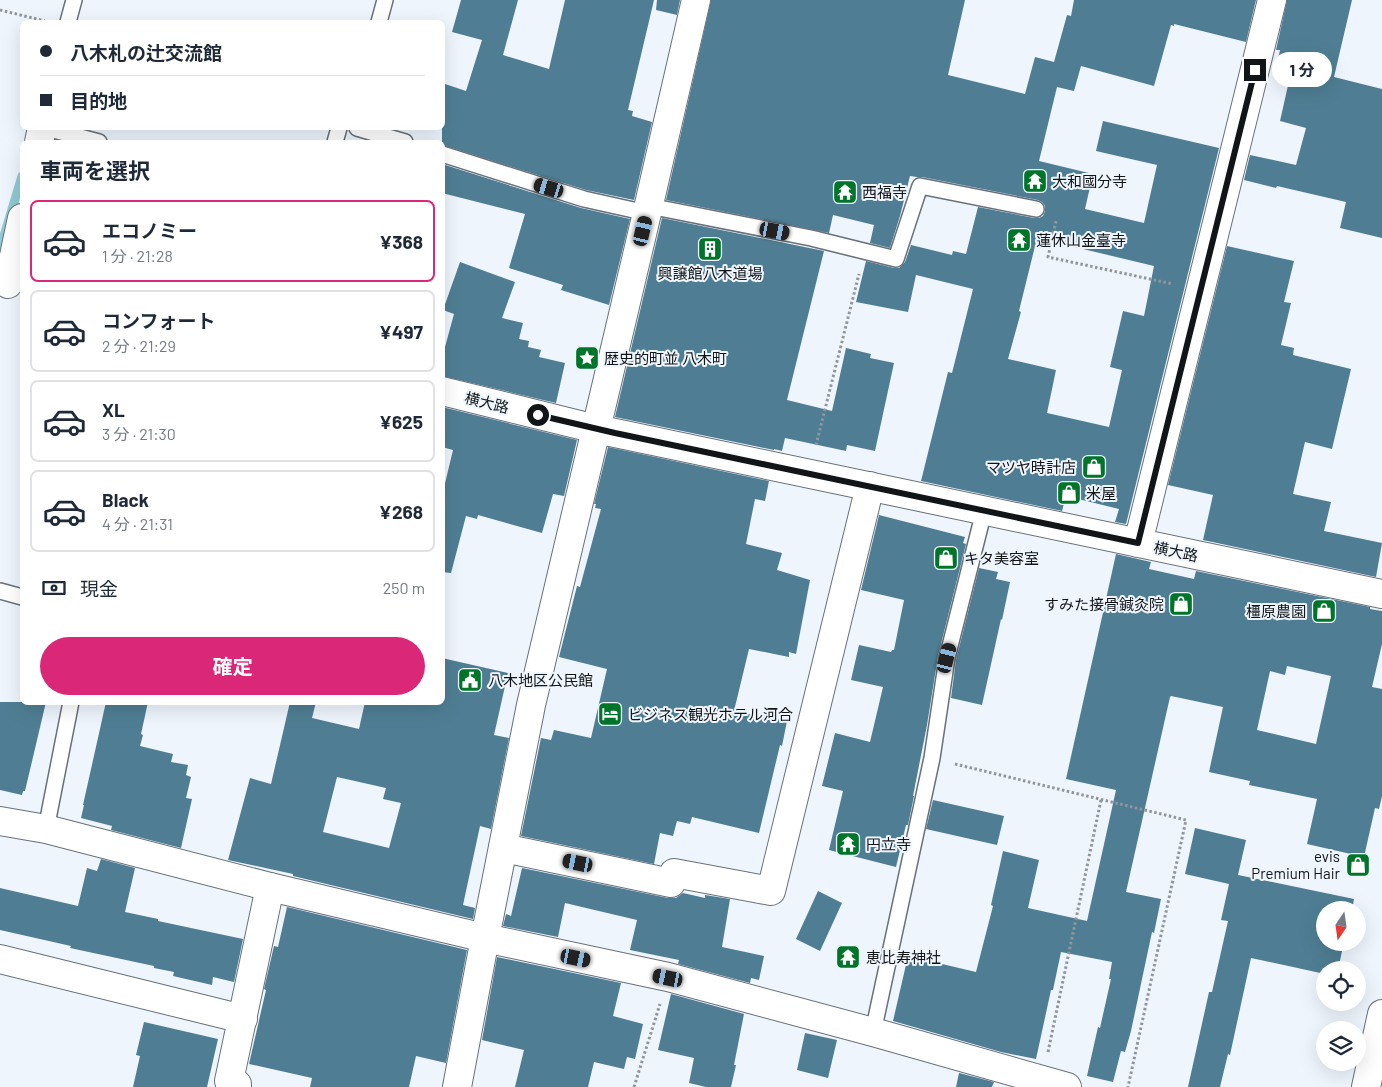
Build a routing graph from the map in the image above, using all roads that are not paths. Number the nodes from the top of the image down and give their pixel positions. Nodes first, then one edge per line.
1 (74, 0) edge
2 (385, 0) edge
3 (696, 0) edge
4 (1272, 0) edge
5 (69, 20) edge
6 (380, 20) edge
7 (54, 130) edge
8 (364, 130) edge
9 (91, 140) edge
10 (398, 140) edge
11 (445, 155) edge
12 (648, 209) junction
13 (1036, 209) road end
14 (20, 229) edge
15 (10, 285) edge
16 (445, 392) edge
17 (596, 429) junction
18 (870, 486) junction
19 (984, 511) junction
20 (1138, 543) junction
21 (0, 591) edge
22 (1382, 594) edge
23 (20, 596) edge
24 (70, 705) edge
25 (0, 821) edge
26 (46, 829) junction
27 (503, 848) junction
28 (270, 887) junction
29 (485, 938) junction
30 (0, 959) edge
31 (1382, 1014) edge
32 (243, 1019) junction
33 (874, 1032) junction
34 (1055, 1084) edge
35 (236, 1087) edge
36 (457, 1087) edge
37 (1366, 1087) edge

1 - 5 lane
2 - 6 lane
3 - 12 main road
4 - 20 main road
7 - 9 lane
8 - 10 lane
11 - 12 lane
12 - 13 lane
12 - 17 main road
14 - 15 main road
16 - 17 main road, 横大路
17 - 18 main road, 横大路
17 - 27 main road
18 - 19 main road, 横大路
18 - 27 main road
19 - 20 main road, 横大路
19 - 33 lane
20 - 22 main road, 横大路
21 - 23 lane
24 - 26 lane
25 - 26 main road
26 - 28 main road
27 - 29 main road
28 - 29 main road
28 - 32 main road
29 - 33 main road
29 - 36 main road
30 - 32 main road
31 - 37 main road
32 - 35 main road
33 - 34 main road

